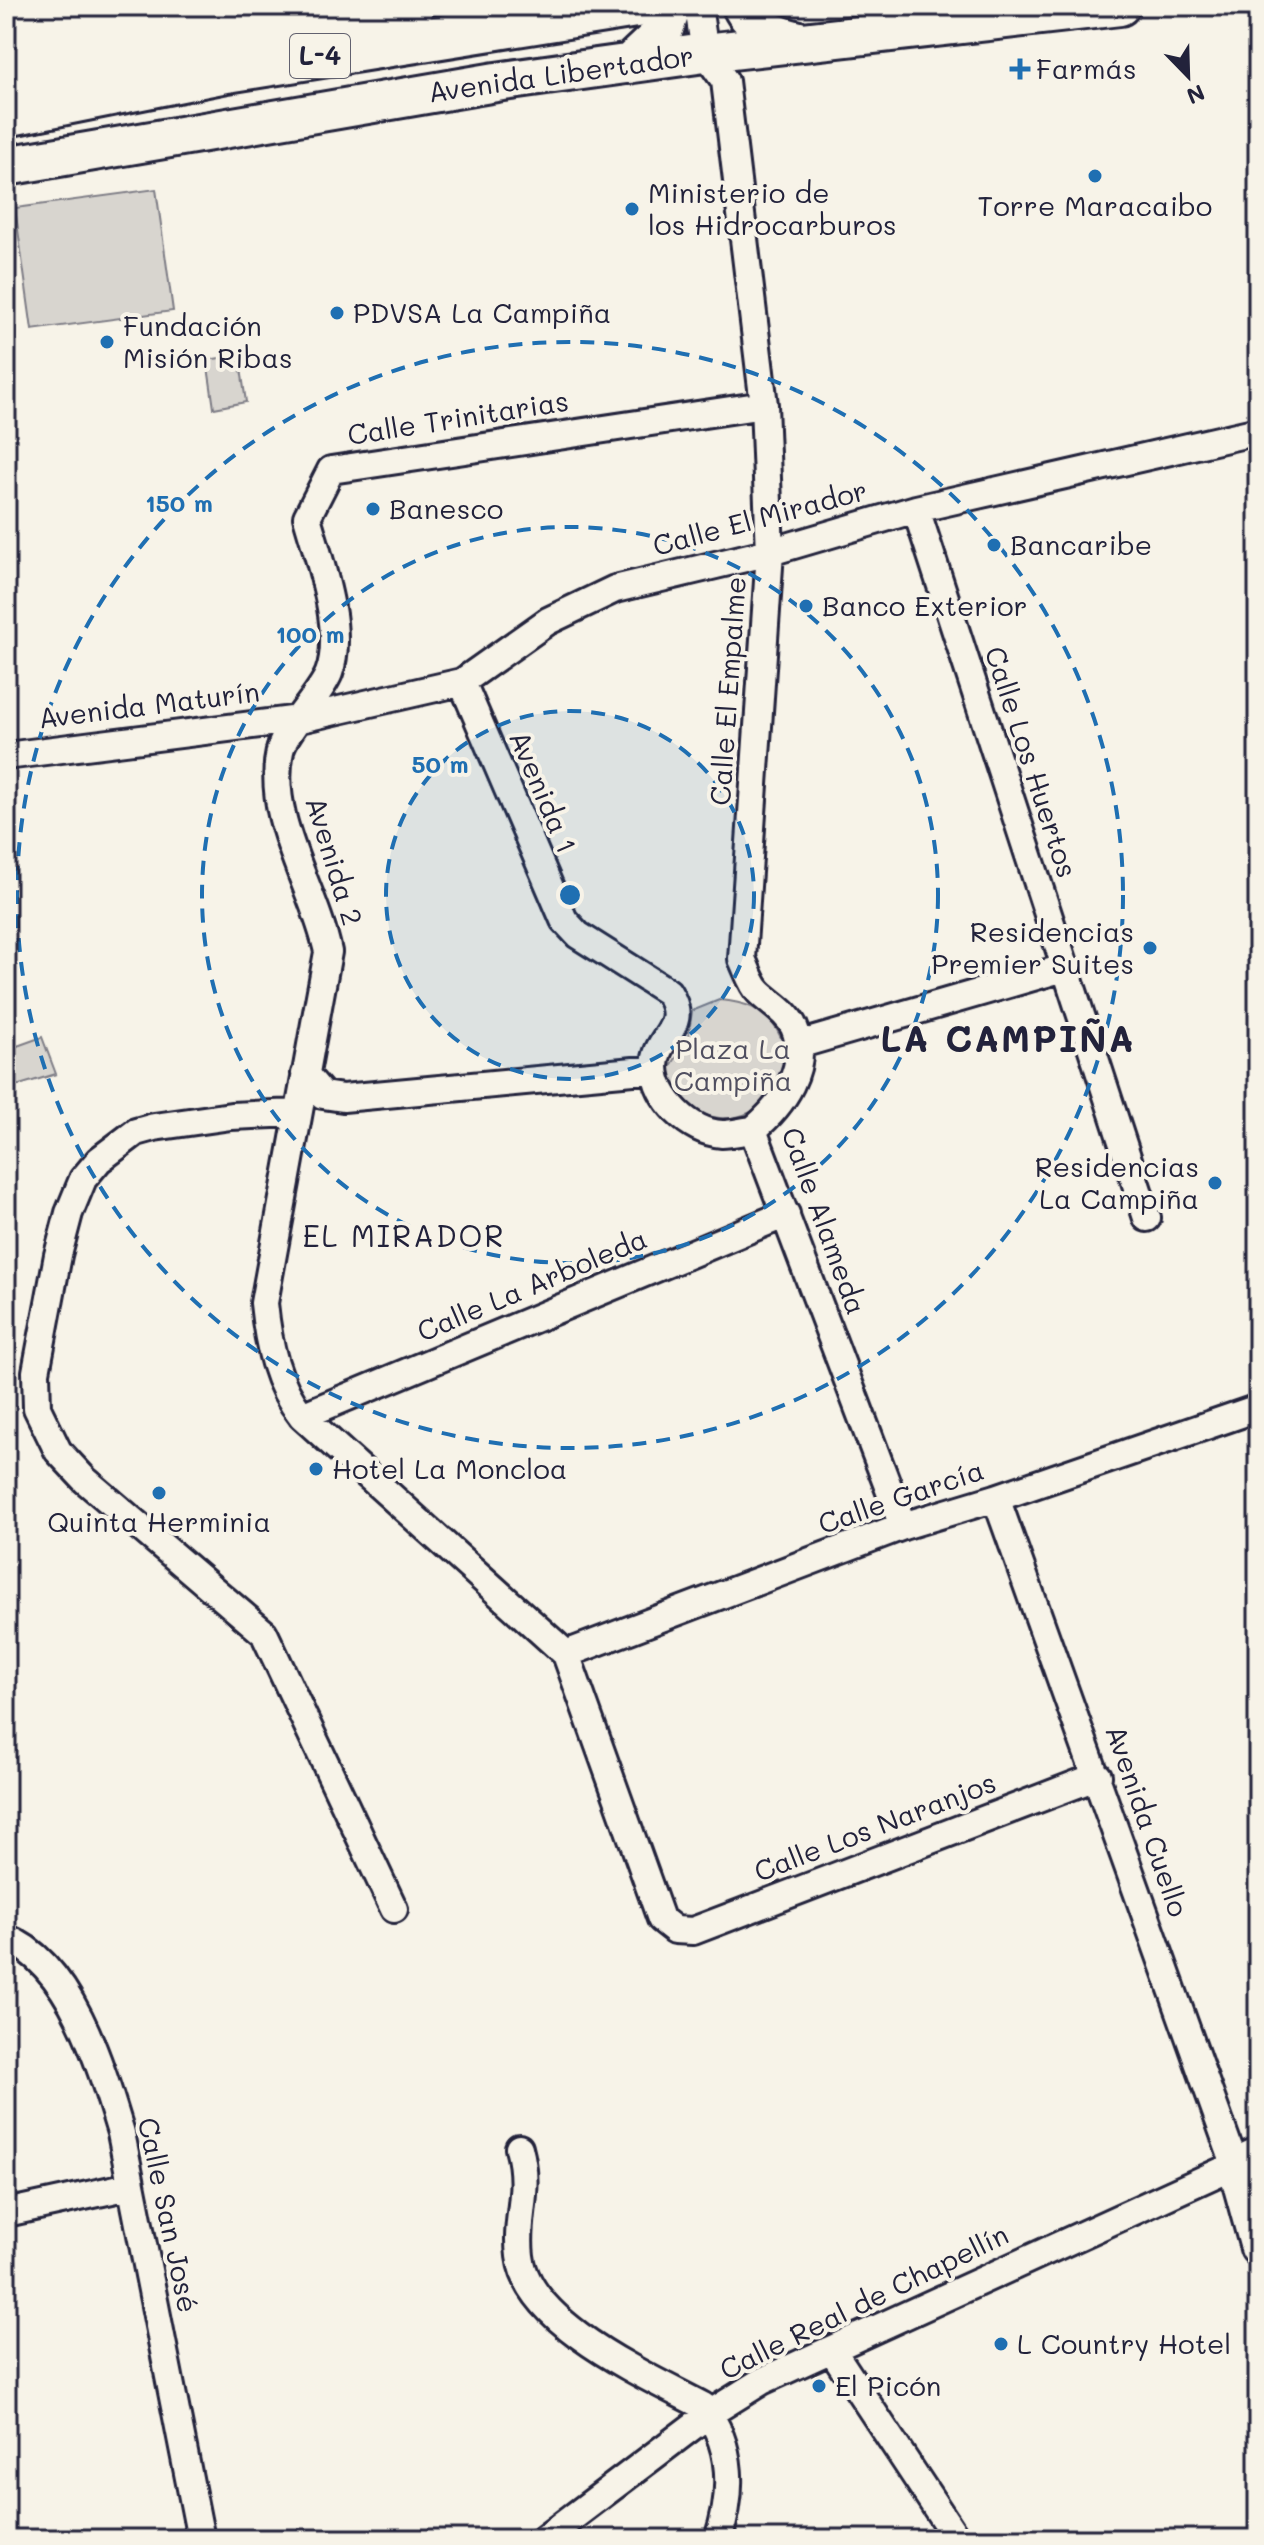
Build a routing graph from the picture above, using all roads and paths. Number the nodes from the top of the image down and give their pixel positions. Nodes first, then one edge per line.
1 (73, 6) edge
2 (222, 6) edge
3 (413, 6) edge
4 (672, 6) edge
5 (698, 6) edge
6 (742, 6) edge
7 (1120, 6) edge
8 (617, 9) edge
9 (6, 23) edge
10 (806, 42) junction
11 (6, 43) edge
12 (705, 53) junction
13 (629, 64) junction
14 (6, 75) edge
15 (6, 115) edge
16 (6, 141) edge
17 (6, 166) edge
18 (764, 405) junction
19 (1258, 431) edge
20 (916, 509) junction
21 (770, 552) junction
22 (462, 682) junction
23 (300, 719) junction
24 (6, 756) edge
25 (1064, 968) junction
26 (798, 1045) junction
27 (655, 1069) junction
28 (305, 1074) junction
29 (296, 1113) junction
30 (753, 1130) junction
31 (786, 1214) junction
32 (1147, 1218) dead end
33 (1258, 1408) edge
34 (302, 1416) junction
35 (996, 1498) junction
36 (903, 1526) junction
37 (566, 1654) junction
38 (1098, 1776) junction
39 (394, 1909) dead end
40 (6, 1938) edge
41 (519, 2148) dead end
42 (1246, 2160) edge
43 (130, 2186) junction
44 (6, 2213) edge
45 (1258, 2248) edge
46 (832, 2350) junction
47 (709, 2414) junction
48 (201, 2539) edge
49 (544, 2539) edge
50 (718, 2539) edge
51 (957, 2539) edge

1 - 9 main road
2 - 11 main road
3 - 14 main road, L-4
4 - 13 main road
5 - 12 street
6 - 10 main road, L-4
7 - 10 main road, Avenida Libertador / L-4
8 - 15 main road, Avenida Libertador / L-4
8 - 16 main road, L-4
10 - 12 main road, Avenida Libertador / L-4
12 - 13 main road, Avenida Libertador / L-4
12 - 18 street, Calle El Empalme
13 - 17 main road, Avenida Libertador / L-4
18 - 21 street, Calle El Empalme
18 - 23 street, Calle Trinitarias
19 - 20 street, Calle El Mirador
20 - 21 street, Calle El Mirador
20 - 25 street, Calle Los Huertos
21 - 22 street, Calle El Mirador
21 - 26 street, Calle El Empalme
22 - 23 street, Calle El Mirador
22 - 27 street, Avenida 1
23 - 24 street, Avenida Maturín
23 - 28 street, Avenida 2
25 - 26 street
25 - 32 street, Calle Los Huertos
26 - 30 street, Calle Alameda
27 - 28 street
27 - 30 street
28 - 29 street, Avenida 2
29 - 34 street, Avenida 2
29 - 39 street
30 - 31 street, Calle Alameda
31 - 34 street, Calle La Arboleda
31 - 36 street, Calle Alameda
33 - 35 street, Calle García
34 - 37 street, Avenida 2
35 - 36 street, Calle García
35 - 38 street, Avenida Cuello
36 - 37 street, Calle García
37 - 38 street, Calle Los Naranjos
38 - 42 street, Avenida Cuello
40 - 43 street, Calle San José
41 - 47 street
42 - 45 street
42 - 46 street, Calle Real de Chapellín
43 - 44 street
43 - 48 street, Calle San José
46 - 47 street, Calle Real de Chapellín
46 - 51 street
47 - 49 street, Calle Real de Chapellín
47 - 50 street

